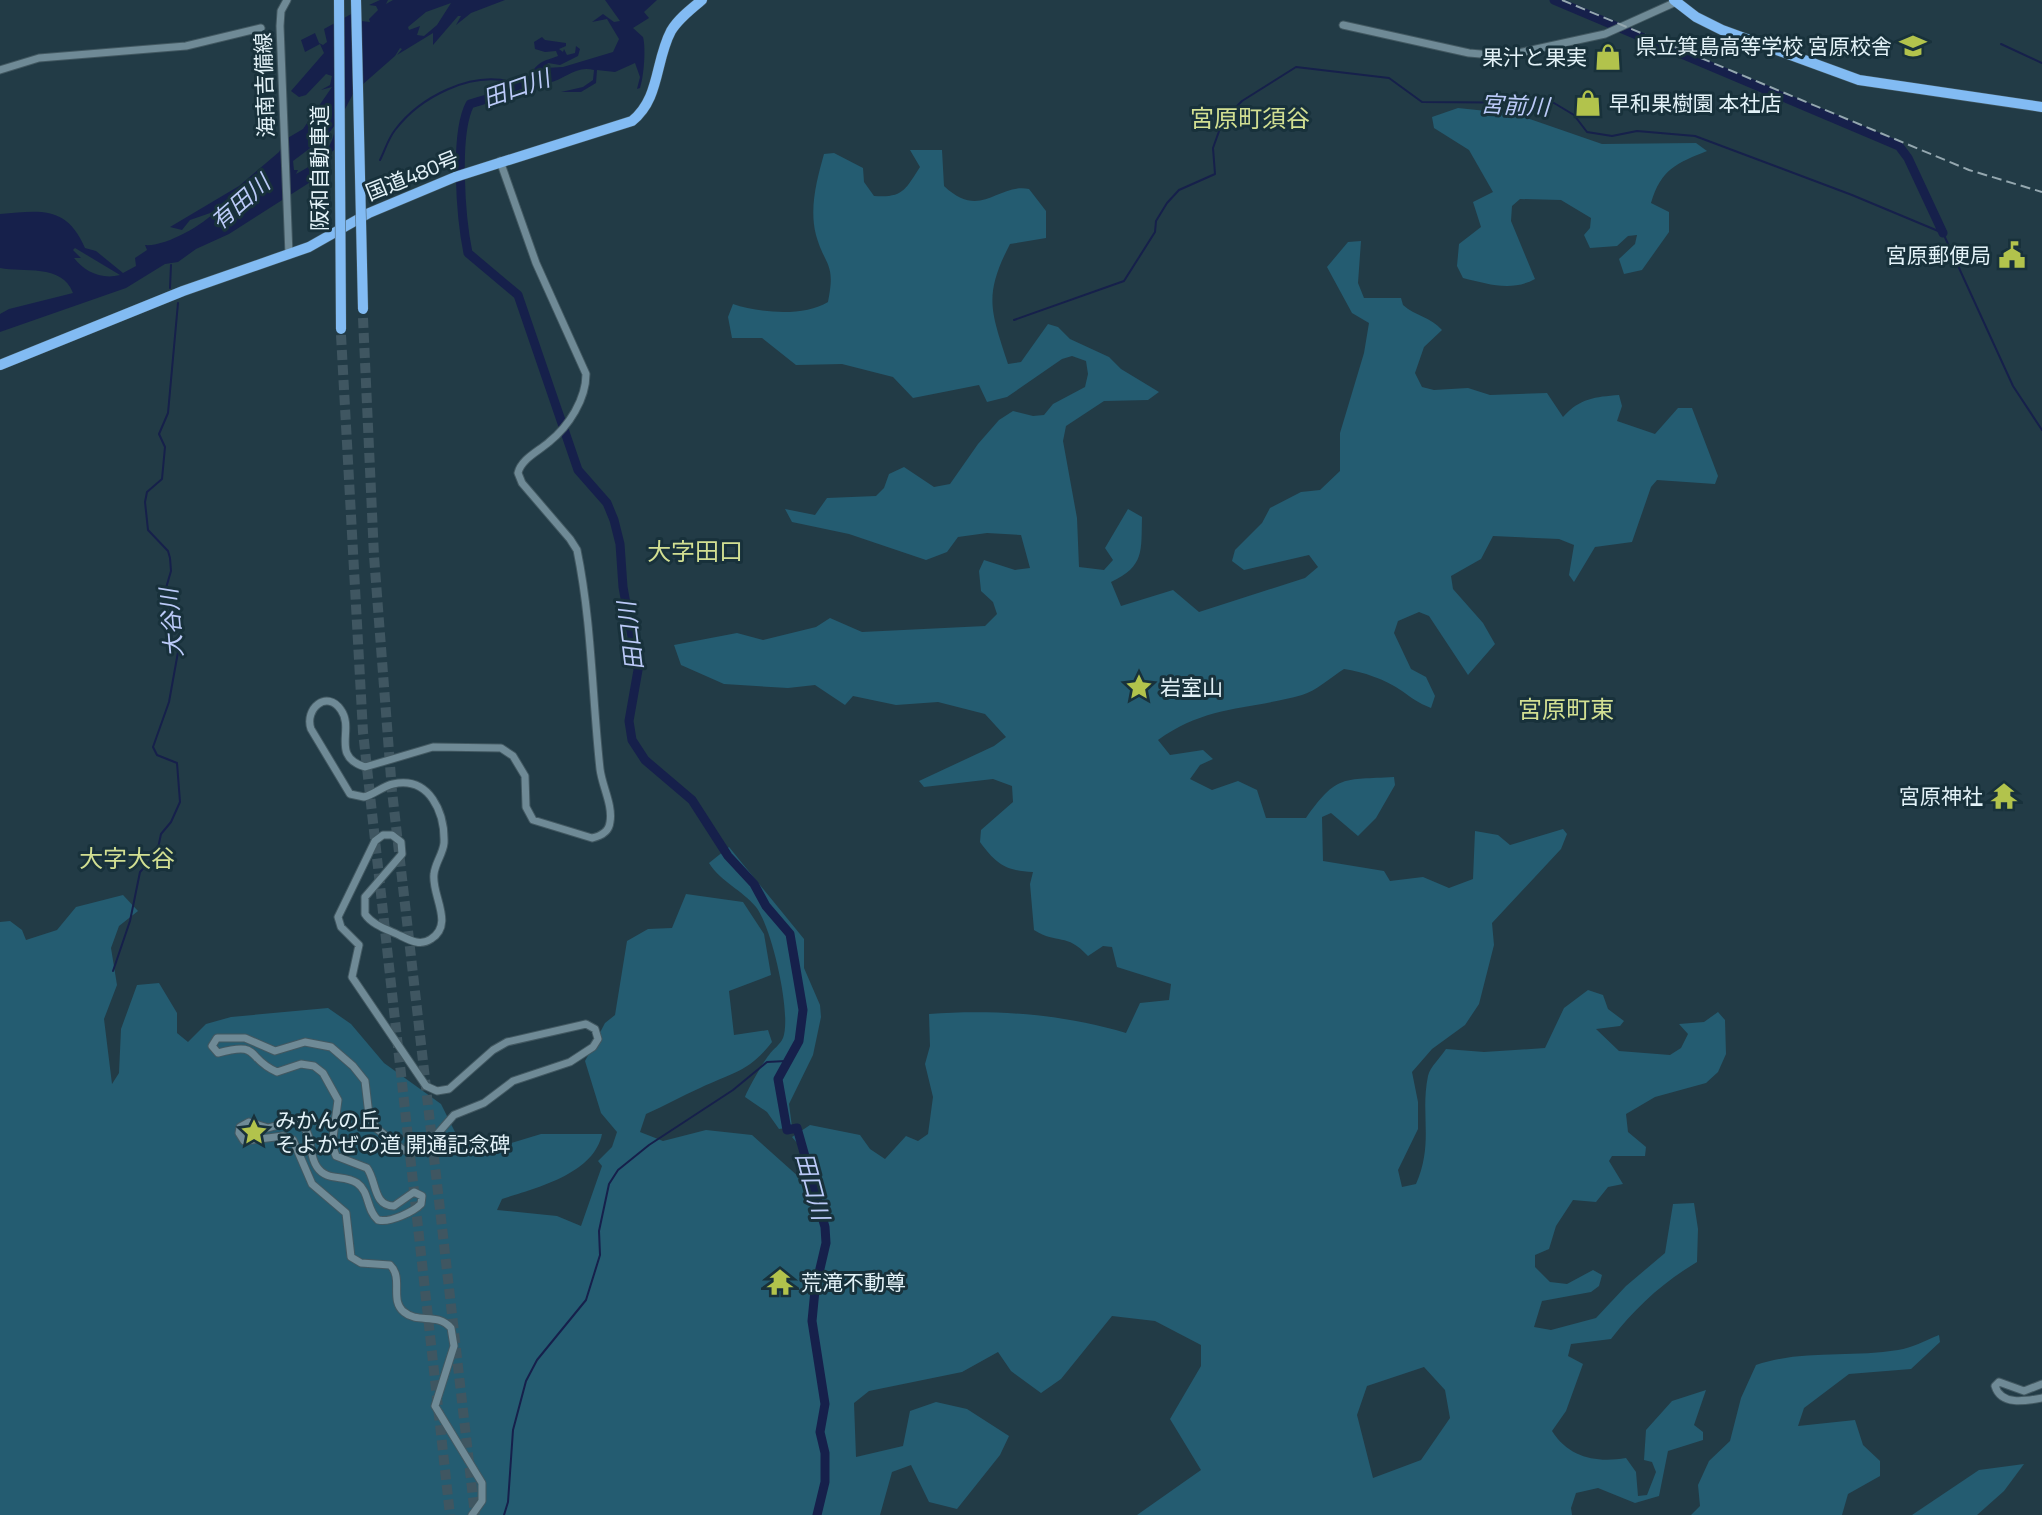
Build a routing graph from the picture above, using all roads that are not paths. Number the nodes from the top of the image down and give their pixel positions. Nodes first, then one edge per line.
1 (287, 0) edge
2 (339, 0) edge
3 (356, 0) edge
4 (702, 0) edge
5 (1675, 1) edge
6 (1343, 25) dead end
7 (261, 28) dead end
8 (0, 70) edge
9 (2042, 107) edge
10 (500, 161) junction
11 (289, 255) junction
12 (363, 313) tunnel mouth
13 (341, 332) tunnel mouth
14 (0, 365) edge
15 (2042, 1384) edge
16 (2042, 1398) edge
17 (472, 1515) edge

1 - 11 street, 海南吉備線
2 - 13 highway, 阪和自動車道, bridge
3 - 12 highway, 阪和自動車道, bridge
4 - 10 highway, 国道480号
5 - 6 street
5 - 9 highway
7 - 8 street
10 - 11 highway, 国道480号
10 - 17 street
11 - 14 highway, 国道480号
15 - 16 street

